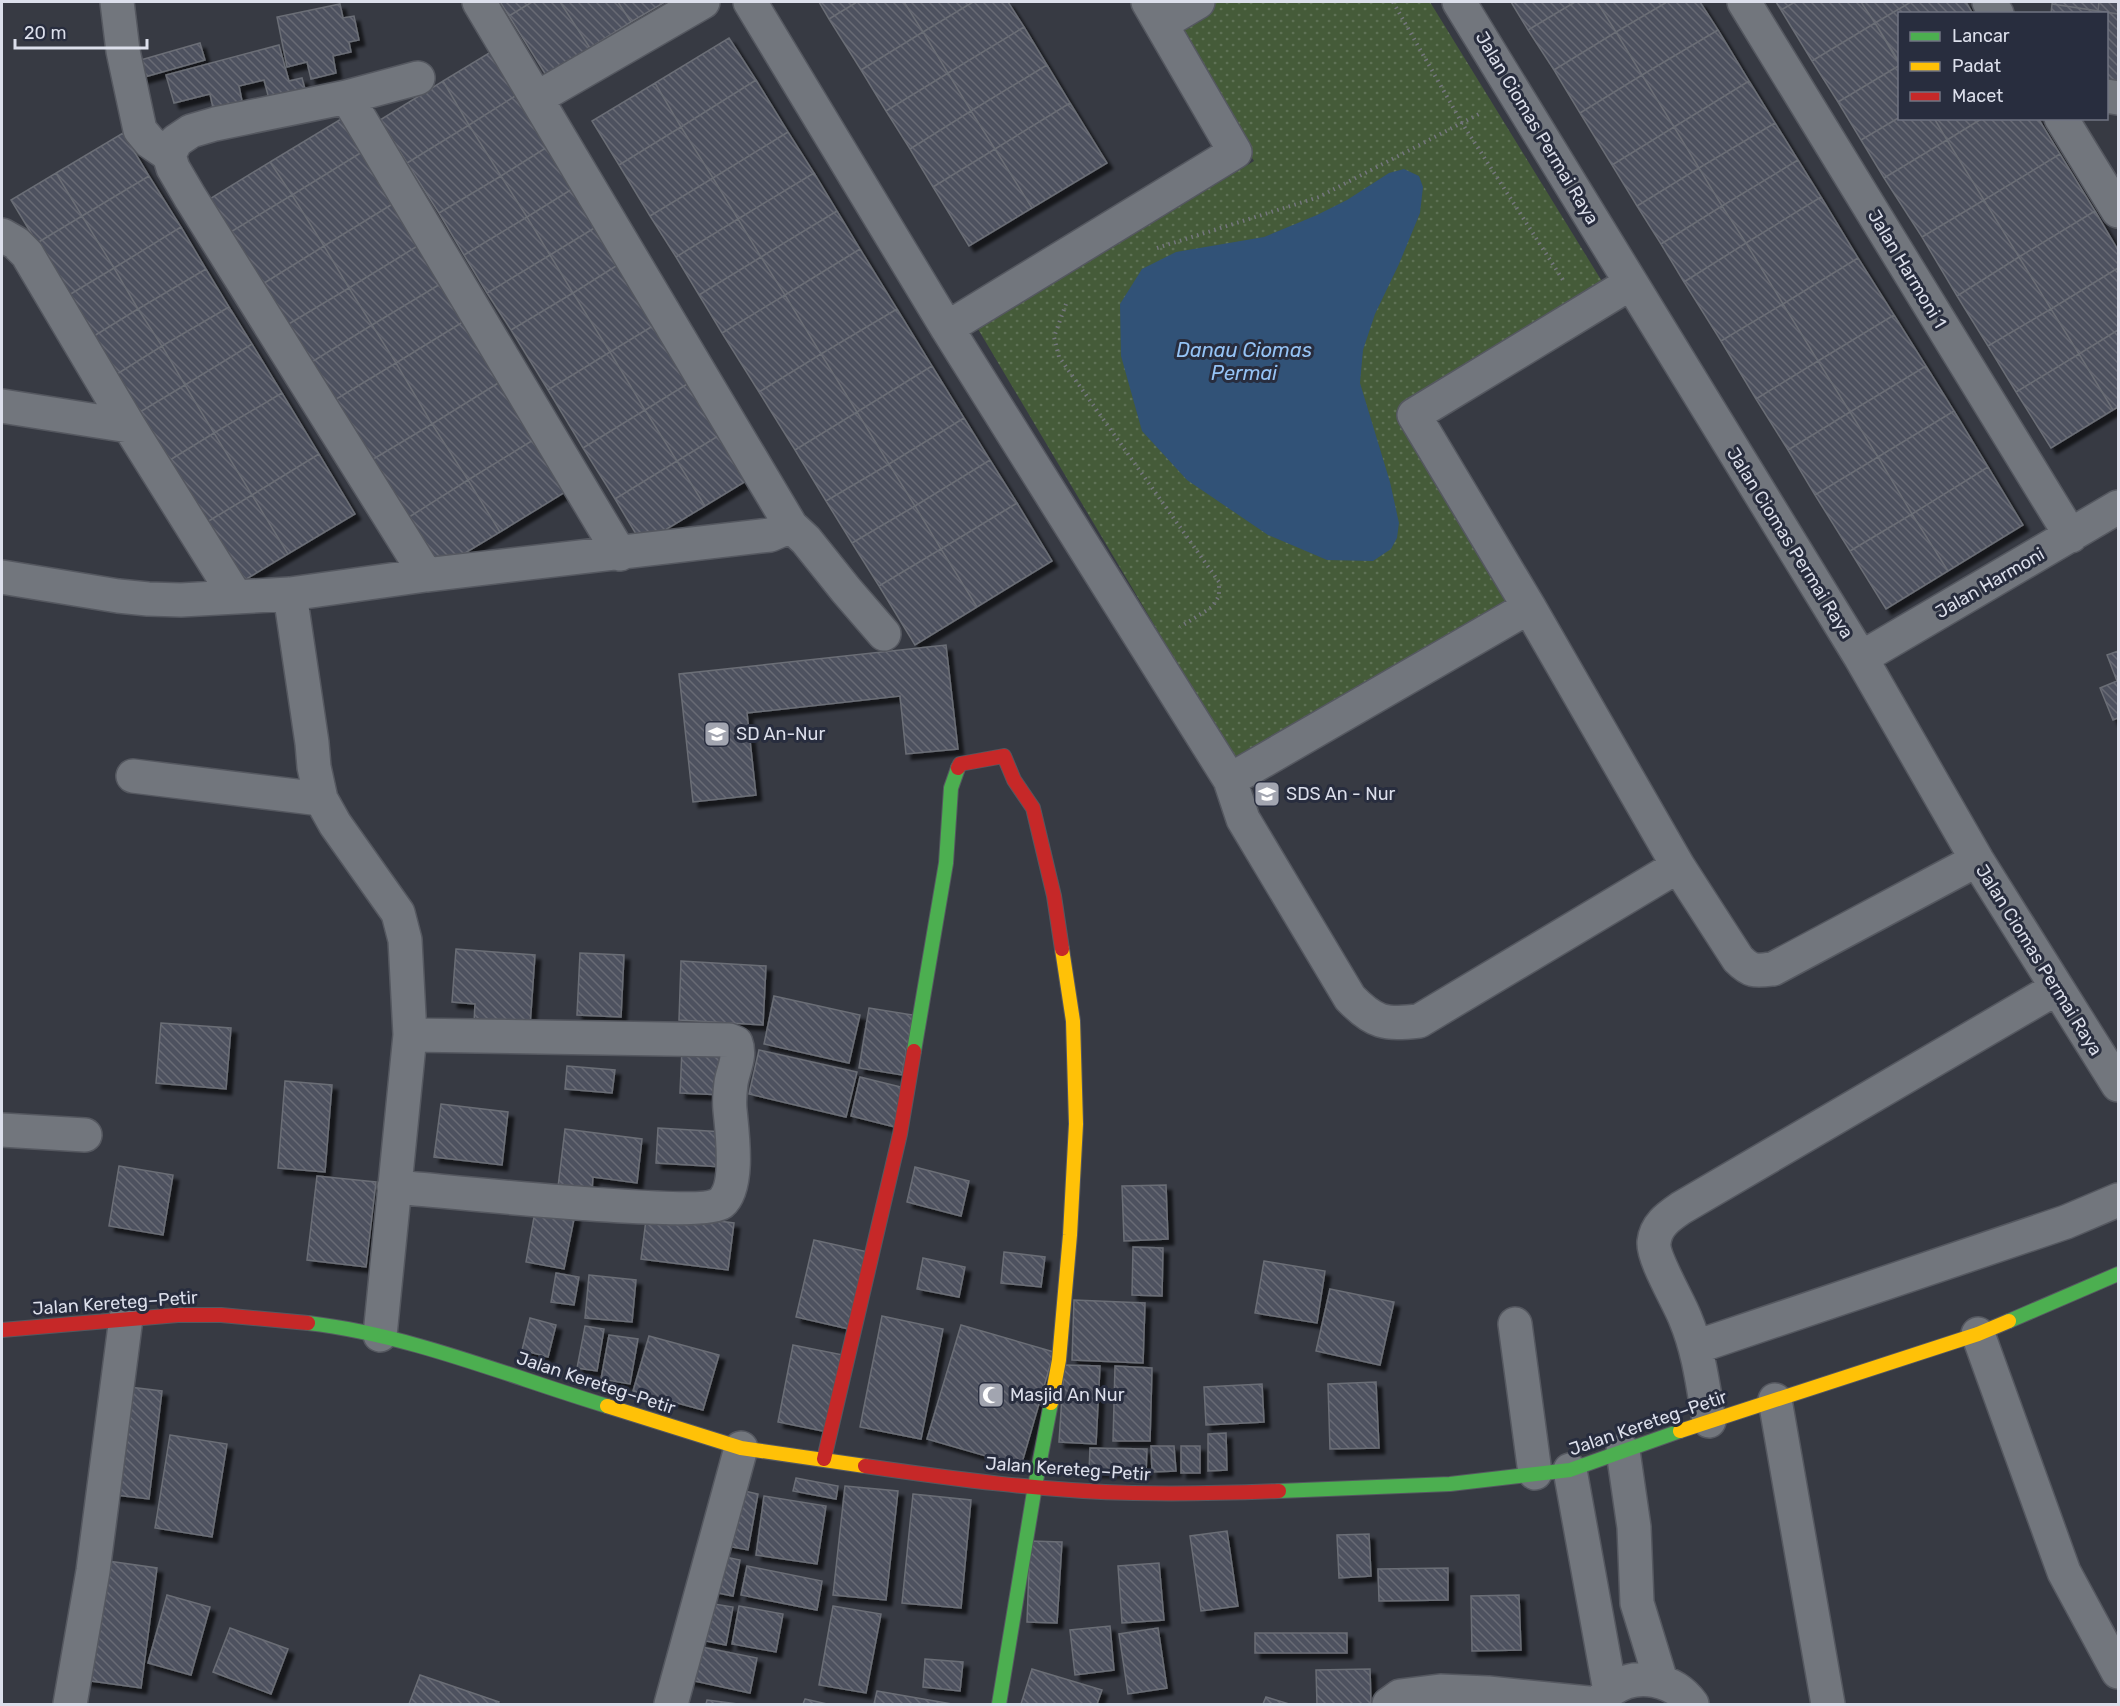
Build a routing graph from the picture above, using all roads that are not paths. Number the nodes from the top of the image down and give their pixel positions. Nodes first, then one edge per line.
1 (117, 2) edge
2 (479, 2) edge
3 (703, 2) edge
4 (750, 2) edge
5 (1198, 2) edge
6 (1460, 2) edge
7 (1744, 2) edge
8 (1154, 13) edge
9 (418, 78) dead end
10 (347, 97) junction
11 (537, 98) junction
12 (2062, 120) edge
13 (169, 155) junction
14 (2118, 211) edge
15 (2, 235) edge
16 (1631, 283) junction
17 (948, 328) junction
18 (2, 406) edge
19 (129, 426) junction
20 (2118, 507) edge
21 (791, 526) junction
22 (2071, 536) junction
23 (620, 554) junction
24 (426, 575) junction
25 (2, 577) edge
26 (290, 594) junction
27 (236, 597) junction
28 (1529, 607) junction
29 (884, 634) dead end
30 (1861, 658) junction
31 (133, 776) dead end
32 (1230, 780) junction
33 (321, 799) junction
34 (1977, 860) junction
35 (1678, 866) junction
36 (2057, 988) junction
37 (410, 1035) junction
38 (2118, 1085) edge
39 (2, 1130) edge
40 (85, 1135) dead end
41 (394, 1187) junction
42 (2118, 1200) edge
43 (2118, 1274) edge
44 (126, 1318) junction
45 (1515, 1324) dead end
46 (2, 1330) edge
47 (1977, 1334) junction
48 (380, 1335) junction
49 (1696, 1347) junction
50 (1775, 1400) junction
51 (1708, 1421) junction
52 (741, 1448) junction
53 (1623, 1451) junction
54 (824, 1459) junction
55 (1570, 1470) junction
56 (1535, 1473) junction
57 (1035, 1486) junction
58 (2118, 1672) edge
59 (1660, 1681) junction
60 (1602, 1700) edge
61 (70, 1704) edge
62 (671, 1704) edge
63 (999, 1704) edge
64 (1389, 1704) edge
65 (1692, 1704) edge
66 (1828, 1704) edge

1 - 13 street
2 - 11 street
3 - 11 street
4 - 17 street
5 - 8 street
6 - 16 street, Jalan Ciomas Permai Raya
7 - 22 street, Jalan Harmoni 1
8 - 17 street
9 - 10 street
10 - 13 street
10 - 23 street
11 - 21 street
12 - 14 street
13 - 24 street
15 - 19 street
16 - 28 street
16 - 30 street, Jalan Ciomas Permai Raya
17 - 32 street
18 - 19 street
19 - 27 street
20 - 22 street, Jalan Harmoni
21 - 23 street
21 - 29 street
22 - 30 street, Jalan Harmoni
23 - 24 street
24 - 26 street
25 - 27 street
26 - 27 street
26 - 33 street
28 - 32 street
28 - 35 street
30 - 34 street, Jalan Ciomas Permai Raya
31 - 33 street
32 - 35 street
33 - 37 street
34 - 35 street
34 - 36 street, Jalan Ciomas Permai Raya
36 - 38 street, Jalan Ciomas Permai Raya
36 - 49 street
37 - 41 street
37 - 41 street
39 - 40 street
41 - 48 street
42 - 49 street
43 - 47 street, Jalan Kereteg–Petir
44 - 46 street, Jalan Kereteg–Petir
44 - 48 street, Jalan Kereteg–Petir
44 - 61 street
45 - 56 street
47 - 50 street, Jalan Kereteg–Petir
47 - 58 street
48 - 52 street, Jalan Kereteg–Petir
49 - 51 street
50 - 51 street, Jalan Kereteg–Petir
50 - 66 street
51 - 53 street, Jalan Kereteg–Petir
52 - 54 street, Jalan Kereteg–Petir
52 - 62 street
53 - 55 street, Jalan Kereteg–Petir
53 - 59 street
54 - 57 street, Jalan Kereteg–Petir
54 - 57 street
55 - 56 street, Jalan Kereteg–Petir
55 - 60 street
56 - 57 street, Jalan Kereteg–Petir
57 - 63 street
59 - 60 street
59 - 65 street
60 - 64 street

